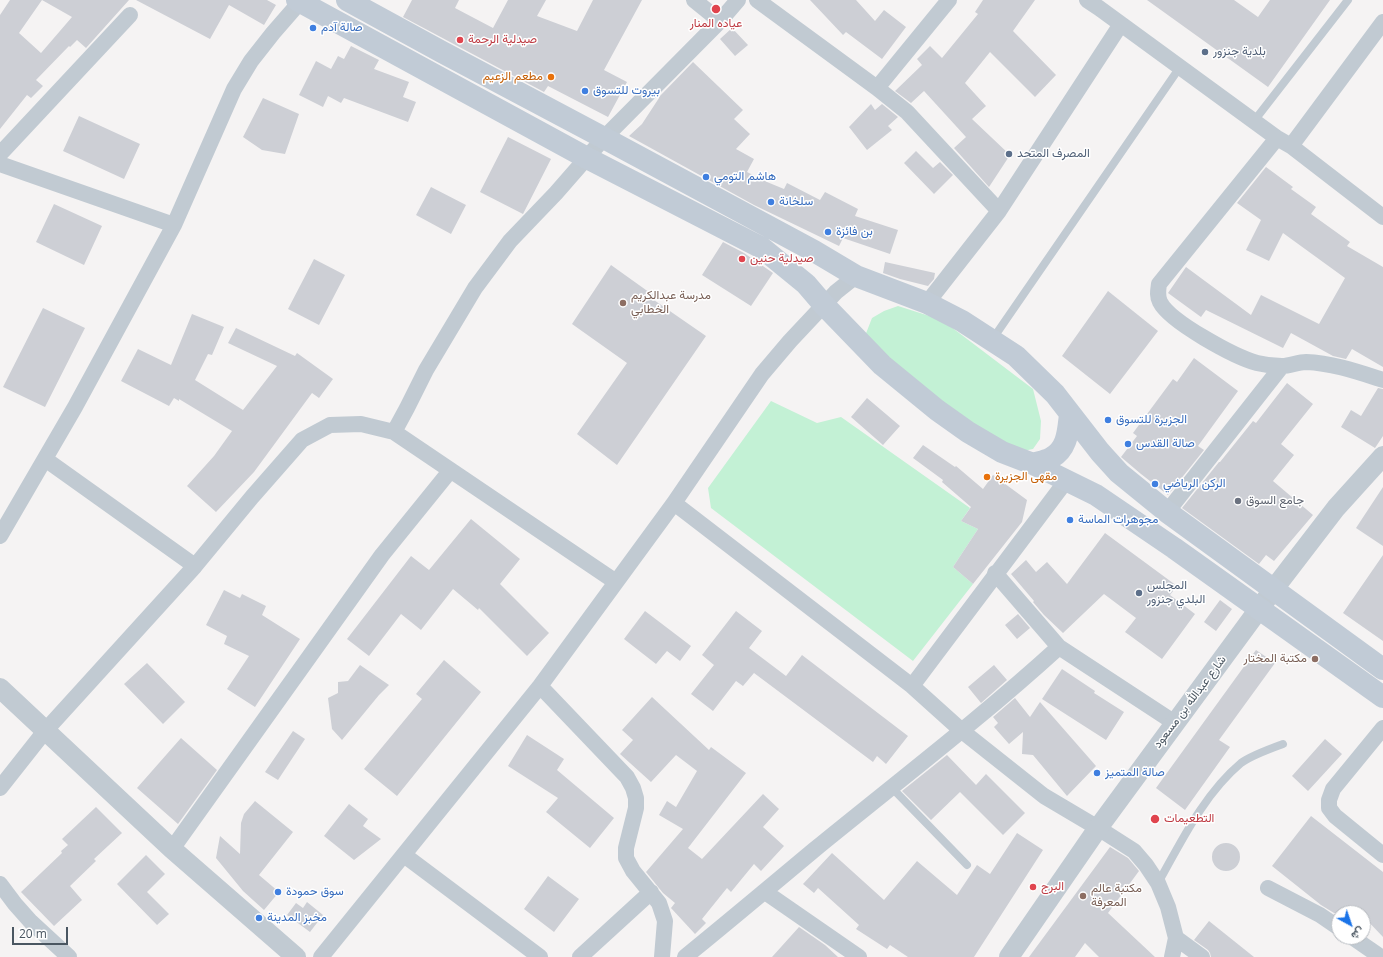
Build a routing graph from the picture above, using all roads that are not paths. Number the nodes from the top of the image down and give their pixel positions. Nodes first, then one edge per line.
1 (347, 0) edge
2 (694, 0) edge
3 (738, 0) edge
4 (757, 0) edge
5 (950, 0) edge
6 (1348, 0) edge
7 (299, 1) edge
8 (1097, 3) edge
9 (130, 15) dead end
10 (720, 21) junction
11 (1383, 22) edge
12 (1121, 24) junction
13 (1180, 67) junction
14 (877, 88) junction
15 (1254, 121) junction
16 (604, 138) junction
17 (1284, 142) junction
18 (0, 154) edge
19 (587, 158) junction
20 (0, 164) edge
21 (999, 211) junction
22 (1383, 217) edge
23 (174, 225) junction
24 (856, 276) junction
25 (927, 303) junction
26 (824, 306) junction
27 (992, 340) junction
28 (1282, 366) junction
29 (1383, 380) edge
30 (1070, 414) junction
31 (394, 432) junction
32 (1383, 456) edge
33 (46, 459) junction
34 (1033, 464) junction
35 (450, 471) junction
36 (1066, 481) junction
37 (674, 503) junction
38 (1167, 512) junction
39 (0, 536) edge
40 (195, 566) junction
41 (995, 574) junction
42 (616, 582) junction
43 (1273, 590) junction
44 (1259, 610) junction
45 (1059, 647) junction
46 (1383, 669) edge
47 (540, 686) junction
48 (912, 686) junction
49 (0, 688) edge
50 (1383, 697) edge
51 (1175, 723) junction
52 (1383, 728) edge
53 (45, 731) junction
54 (962, 731) junction
55 (1283, 744) dead end
56 (0, 788) edge
57 (892, 788) junction
58 (1098, 828) junction
59 (172, 849) junction
60 (404, 855) junction
61 (1383, 855) edge
62 (967, 865) dead end
63 (1158, 883) junction
64 (0, 884) edge
65 (1268, 888) dead end
66 (651, 892) junction
67 (765, 892) junction
68 (1331, 923) edge
69 (1176, 938) junction
70 (1364, 945) edge
71 (69, 957) edge
72 (296, 957) edge
73 (321, 957) edge
74 (540, 957) edge
75 (580, 957) edge
76 (662, 957) edge
77 (685, 957) edge
78 (859, 957) edge
79 (1009, 957) edge
80 (1172, 957) edge
81 (1202, 957) edge
82 (1381, 957) edge

1 - 16 main road
2 - 10 street
3 - 10 street
4 - 14 street
5 - 14 street
6 - 15 lane
7 - 19 main road
7 - 23 street
8 - 12 street
9 - 18 street
10 - 16 street
11 - 17 street
12 - 13 street
12 - 21 street
13 - 15 street
13 - 27 lane
14 - 21 street
15 - 17 street
16 - 19 street
16 - 24 main road
17 - 22 street
17 - 28 street
19 - 26 main road
19 - 31 street
20 - 23 street
21 - 25 street
23 - 33 street
24 - 25 main road
24 - 26 street
25 - 27 main road
26 - 34 main road
26 - 37 street
27 - 30 main road
28 - 29 street
28 - 38 street
30 - 34 main road
30 - 38 main road
31 - 35 street
31 - 40 street
32 - 43 street, شارع عبدالله بن مسعود
33 - 39 street
33 - 40 street
34 - 36 main road
35 - 42 street
35 - 59 street
36 - 41 street
36 - 44 main road
37 - 42 street
37 - 48 street
38 - 43 main road
40 - 53 street
41 - 45 street
41 - 48 street
42 - 47 street
43 - 44 street, شارع عبدالله بن مسعود
43 - 46 main road
44 - 50 main road
44 - 51 street, شارع عبدالله بن مسعود
45 - 51 street
45 - 54 street
47 - 60 street
47 - 66 street
48 - 54 street
49 - 53 street
51 - 58 street, شارع عبدالله بن مسعود
52 - 61 street
53 - 56 street
53 - 59 street
54 - 57 street
54 - 58 street
55 - 63 lane
57 - 62 lane
57 - 67 street
58 - 63 street
58 - 79 street, شارع عبدالله بن مسعود
59 - 72 street
60 - 73 street
60 - 74 street
63 - 69 street
64 - 71 street
65 - 68 street
66 - 75 street
66 - 76 street
67 - 77 street
67 - 78 street
69 - 80 street
69 - 81 street
70 - 82 street

